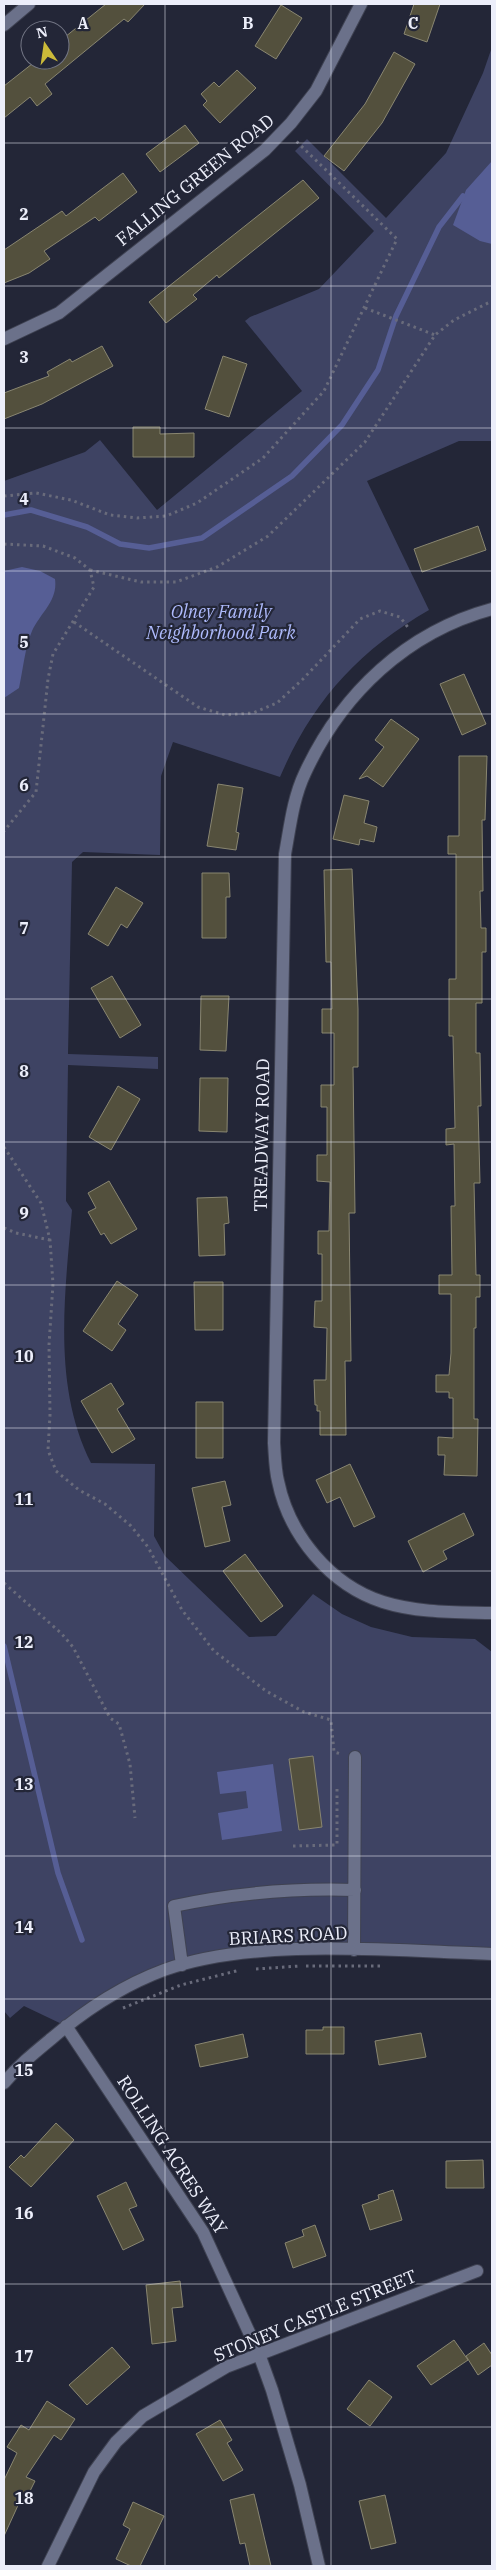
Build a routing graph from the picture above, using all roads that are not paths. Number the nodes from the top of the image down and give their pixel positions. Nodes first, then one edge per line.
1 (29, 4) edge
2 (361, 4) edge
3 (4, 25) edge
4 (4, 339) edge
5 (492, 608) edge
6 (492, 1614) edge
7 (355, 1757) road end
8 (355, 1890) junction
9 (354, 1950) junction
10 (492, 1954) edge
11 (182, 1965) junction
12 (66, 2026) junction
13 (4, 2083) edge
14 (477, 2271) dead end
15 (259, 2354) junction
16 (48, 2566) edge
17 (319, 2566) edge

1 - 3 street
2 - 4 street, FALLING GREEN ROAD
5 - 6 street, TREADWAY ROAD
7 - 8 street
8 - 9 street
8 - 11 street
9 - 10 street, BRIARS ROAD
9 - 11 street, BRIARS ROAD
11 - 12 street, BRIARS ROAD
12 - 13 street, BRIARS ROAD
12 - 15 street, ROLLING ACRES WAY
14 - 15 street, STONEY CASTLE STREET
15 - 16 street, STONEY CASTLE STREET
15 - 17 street, ROLLING ACRES WAY

